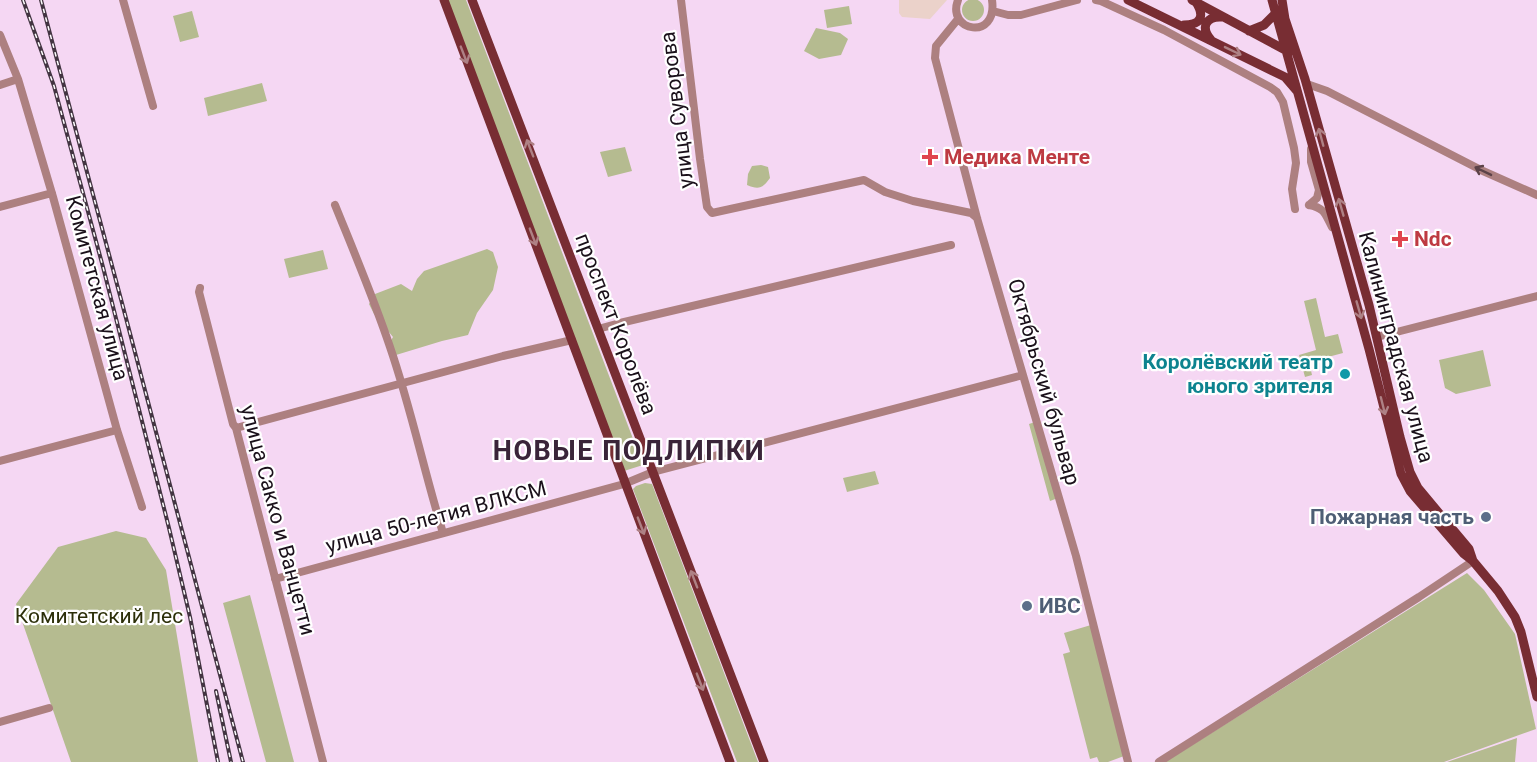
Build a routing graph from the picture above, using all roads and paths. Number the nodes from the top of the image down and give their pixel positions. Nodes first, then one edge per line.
1 (123, 0) edge
2 (444, 0) edge
3 (472, 0) edge
4 (681, 0) edge
5 (958, 0) edge
6 (992, 0) edge
7 (1077, 0) edge
8 (1096, 0) edge
9 (1128, 0) edge
10 (1272, 0) edge
11 (1282, 0) edge
12 (1194, 1) edge
13 (993, 11) junction
14 (1275, 14) junction
15 (1224, 17) junction
16 (958, 19) junction
17 (1181, 25) junction
18 (1249, 31) junction
19 (0, 35) edge
20 (1212, 41) junction
21 (1287, 51) junction
22 (1296, 56) junction
23 (1292, 68) junction
24 (1285, 77) junction
25 (18, 79) junction
26 (1307, 84) junction
27 (0, 85) edge
28 (1298, 93) junction
29 (153, 106) dead end
30 (1312, 141) junction
31 (52, 193) junction
32 (1537, 195) edge
33 (335, 205) dead end
34 (0, 207) edge
35 (1295, 209) dead end
36 (977, 218) junction
37 (1338, 237) junction
38 (951, 245) dead end
39 (200, 288) dead end
40 (1537, 296) edge
41 (598, 329) junction
42 (1377, 337) junction
43 (1367, 339) junction
44 (572, 340) junction
45 (1023, 375) junction
46 (401, 384) junction
47 (236, 429) junction
48 (117, 430) junction
49 (0, 461) edge
50 (653, 472) junction
51 (624, 484) junction
52 (142, 507) dead end
53 (443, 533) junction
54 (1473, 561) junction
55 (275, 579) junction
56 (1537, 697) edge
57 (49, 708) dead end
58 (0, 722) edge
59 (323, 762) edge
60 (730, 762) edge
61 (764, 762) edge
62 (1128, 762) edge
63 (1159, 762) edge

1 - 29 street
2 -> 44 main road
41 -> 3 main road, проспект Королёва
4 - 36 street, улица Суворова
5 - 16 street
6 - 13 street
7 - 13 street
8 - 35 street
9 - 17 main road
10 - 14 main road, Калининградская улица
11 - 22 main road, Калининградская улица
12 - 15 main road
12 - 17 main road
13 - 16 street
14 - 18 main road
14 - 21 main road, Калининградская улица
15 - 18 main road
15 - 20 main road
16 - 36 street, Октябрьский бульвар
17 - 20 main road
18 - 21 main road
19 - 25 street, Комитетская улица
20 -> 24 main road
21 - 22 main road
21 - 23 main road, Калининградская улица
22 - 23 main road
22 - 26 main road, Калининградская улица
23 - 24 main road
23 - 28 main road, Калининградская улица
24 - 28 main road, Калининградская улица
25 - 27 street
25 - 31 street, Комитетская улица
32 -> 26 street
42 -> 26 main road, Калининградская улица
28 - 30 main road, Калининградская улица
30 - 37 main road, Калининградская улица
30 - 37 street, Калининградская улица
31 - 34 street
31 - 48 street, Комитетская улица
33 - 46 street
36 - 45 street, Октябрьский бульвар
37 -> 43 main road, Калининградская улица
38 - 41 street
39 - 47 street, улица Сакко и Ванцетти
40 - 42 street
41 - 50 main road, проспект Королёва
42 - 43 main road
42 - 54 main road, Калининградская улица
43 -> 54 main road, Калининградская улица
44 - 46 street
44 - 51 main road
45 - 50 street, улица 50-летия ВЛКСМ
45 - 62 street, Октябрьский бульвар
46 - 47 street
46 - 53 street
47 - 55 street, улица Сакко и Ванцетти
48 - 49 street
48 - 52 street, Комитетская улица
50 - 51 street, улица 50-летия ВЛКСМ
61 -> 50 main road, проспект Королёва
51 - 53 street, улица 50-летия ВЛКСМ
51 -> 60 main road
53 - 55 street, улица 50-летия ВЛКСМ
54 - 56 main road
54 - 63 street
55 - 59 street, улица Сакко и Ванцетти
57 - 58 street

